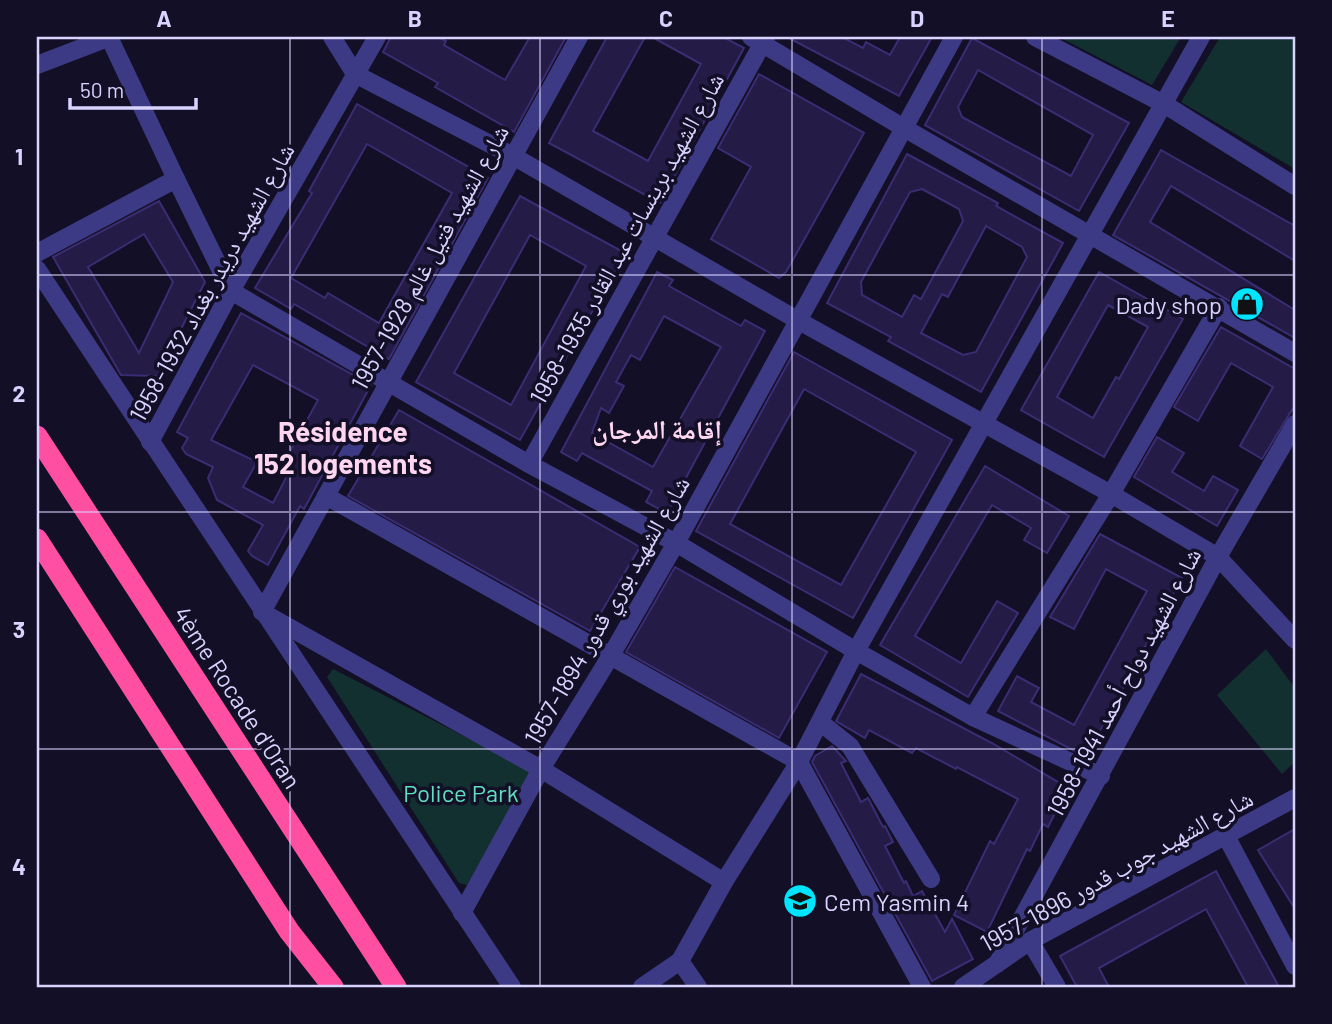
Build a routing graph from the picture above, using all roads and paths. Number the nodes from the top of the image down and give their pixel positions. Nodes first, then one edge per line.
1 (110, 37) edge
2 (332, 37) edge
3 (377, 37) edge
4 (579, 37) edge
5 (954, 37) edge
6 (1035, 37) edge
7 (1200, 37) edge
8 (760, 39) edge
9 (37, 65) edge
10 (355, 74) junction
11 (1164, 104) junction
12 (904, 128) junction
13 (513, 156) junction
14 (176, 179) junction
15 (1295, 186) edge
16 (1089, 234) junction
17 (654, 237) junction
18 (37, 253) edge
19 (37, 270) edge
20 (231, 291) junction
21 (1219, 307) junction
22 (799, 321) junction
23 (1295, 354) edge
24 (388, 382) junction
25 (982, 422) junction
26 (1295, 424) edge
27 (37, 436) edge
28 (150, 442) junction
29 (529, 464) junction
30 (1111, 494) junction
31 (326, 496) junction
32 (37, 539) edge
33 (676, 543) junction
34 (1218, 557) junction
35 (262, 612) junction
36 (1295, 640) edge
37 (856, 651) junction
38 (610, 657) junction
39 (972, 717) junction
40 (820, 722) junction
41 (799, 762) junction
42 (541, 769) junction
43 (1101, 776) junction
44 (1295, 799) edge
45 (1226, 836) junction
46 (931, 879) dead end
47 (724, 883) junction
48 (336, 893) junction
49 (462, 914) junction
50 (289, 931) junction
51 (1030, 941) junction
52 (680, 961) junction
53 (998, 964) junction
54 (1295, 966) edge
55 (323, 987) edge
56 (333, 987) edge
57 (396, 987) edge
58 (410, 987) edge
59 (512, 987) edge
60 (642, 987) edge
61 (698, 987) edge
62 (922, 987) edge
63 (963, 987) edge
64 (1057, 987) edge

1 - 9 street
1 - 14 street
2 - 10 street
3 - 10 street, شارع الشهيد دريدر بغداد 1932-1958
4 - 13 street, شارع الشهيد فتيل غالم 1928-1957
5 - 12 street, شارع الشهيد بوري قدور 1894-1957
6 - 11 street
7 - 11 street
8 - 12 street
8 - 17 street, شارع الشهيد برينسات عبد القادر 1935-1958
10 - 13 street
10 - 20 street, شارع الشهيد دريدر بغداد 1932-1958
11 - 15 street
11 - 16 street
12 - 16 street
12 - 22 street, شارع الشهيد بوري قدور 1894-1957
13 - 17 street
13 - 24 street, شارع الشهيد فتيل غالم 1928-1957
14 - 18 street
14 - 20 street
16 - 21 street
16 - 25 street
17 - 22 street
17 - 29 street, شارع الشهيد برينسات عبد القادر 1935-1958
19 - 28 street
20 - 24 street
20 - 28 street, شارع الشهيد دريدر بغداد 1932-1958
21 - 23 street
21 - 30 street
22 - 25 street
22 - 33 street, شارع الشهيد بوري قدور 1894-1957
24 - 29 street
24 - 31 street, شارع الشهيد فتيل غالم 1928-1957
25 - 30 street
25 - 37 street
26 - 34 street, شارع الشهيد دواح أحمد 1941-1958
27 - 48 highway, 4ème Rocade d'Oran
28 - 35 street
29 - 33 street
30 - 34 street
30 - 39 street
31 - 35 street, شارع الشهيد فتيل غالم 1928-1957
31 - 38 street
32 - 50 highway
33 - 37 street
33 - 38 street, شارع الشهيد بوري قدور 1894-1957
34 - 36 street
34 - 43 street, شارع الشهيد دواح أحمد 1941-1958
35 - 42 street
35 - 49 street
37 - 39 street
37 - 40 street
38 - 41 street
38 - 42 street, شارع الشهيد بوري قدور 1894-1957
39 - 43 street
40 - 41 street
40 - 46 street
41 - 47 street
41 - 62 street
42 - 47 street
42 - 49 street, شارع الشهيد بوري قدور 1894-1957
43 - 53 street, شارع الشهيد دواح أحمد 1941-1958
44 - 45 street, شارع الشهيد جوب قدور 1896-1957
45 - 51 street, شارع الشهيد جوب قدور 1896-1957
45 - 54 street
47 - 52 street
48 - 57 highway, 4ème Rocade d'Oran
48 - 58 highway
49 - 59 street
50 - 55 highway
50 - 56 highway
51 - 53 street, شارع الشهيد جوب قدور 1896-1957
51 - 64 street
52 - 60 street
52 - 61 street
53 - 63 street, شارع الشهيد جوب قدور 1896-1957

